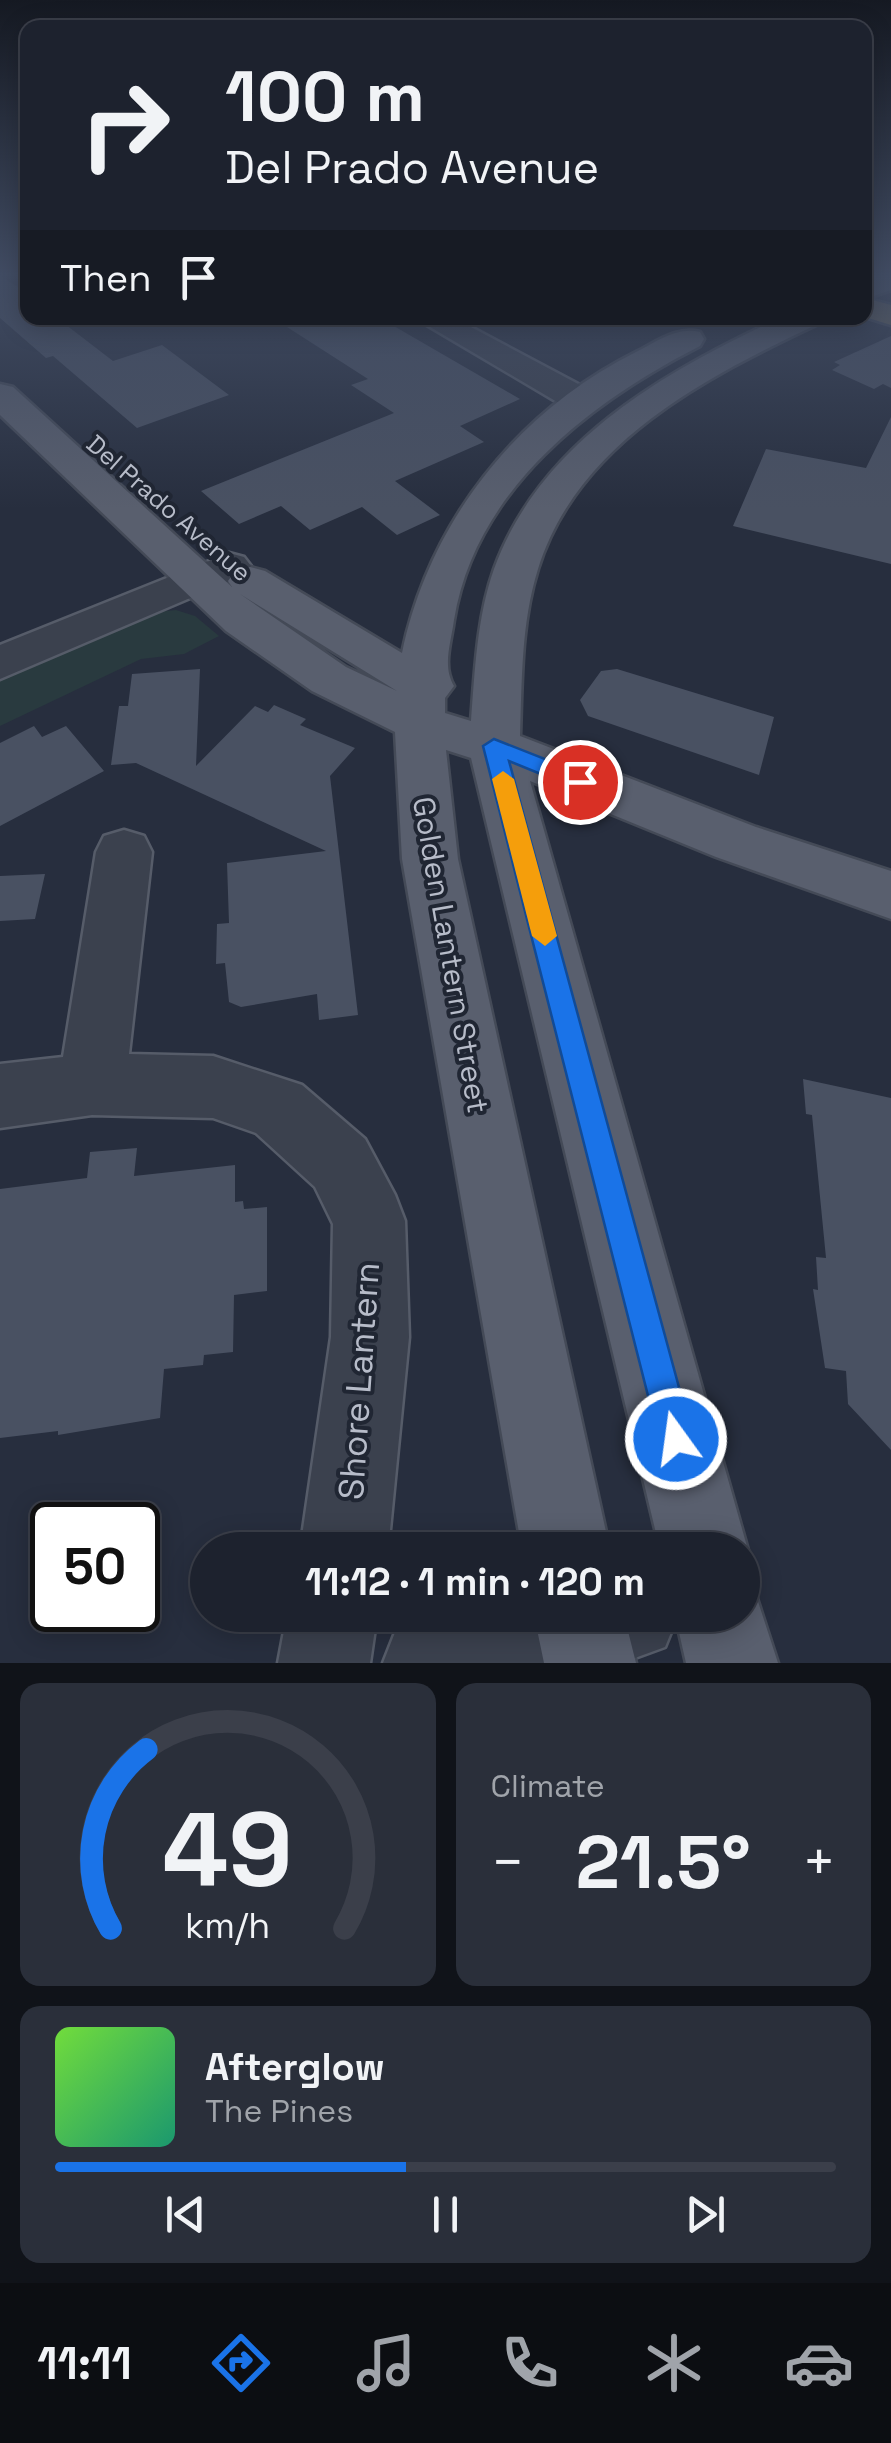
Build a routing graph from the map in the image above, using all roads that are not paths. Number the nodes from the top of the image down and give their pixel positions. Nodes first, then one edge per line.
1 (496, 354) edge
2 (661, 354) edge
3 (729, 354) edge
4 (0, 358) edge
5 (0, 395) edge
6 (582, 401) junction
7 (213, 573) junction
8 (0, 663) edge
9 (422, 702) junction
10 (494, 746) junction
11 (124, 852) dead end
12 (891, 895) edge
13 (92, 1084) junction
14 (0, 1096) edge
15 (346, 1532) edge
16 (573, 1532) edge
17 (699, 1532) edge
18 (329, 1632) edge
19 (531, 1632) edge
20 (724, 1632) edge
21 (324, 1663) edge
22 (429, 1663) edge
23 (732, 1663) edge

1 - 6 street
2 - 6 main road, Golden Lantern Street
3 - 10 main road
4 - 7 main road, Del Prado Avenue
5 - 7 main road, Del Prado Avenue
6 - 9 main road, Golden Lantern Street
7 - 8 street
7 - 9 main road, Del Prado Avenue
9 - 10 main road, Del Prado Avenue
9 - 16 main road, Golden Lantern Street
10 - 12 main road, Del Prado Avenue
10 - 17 main road
11 - 13 street
13 - 14 street, Shore Lantern
13 - 15 street, Shore Lantern
18 - 21 street
19 - 22 street
20 - 23 main road

